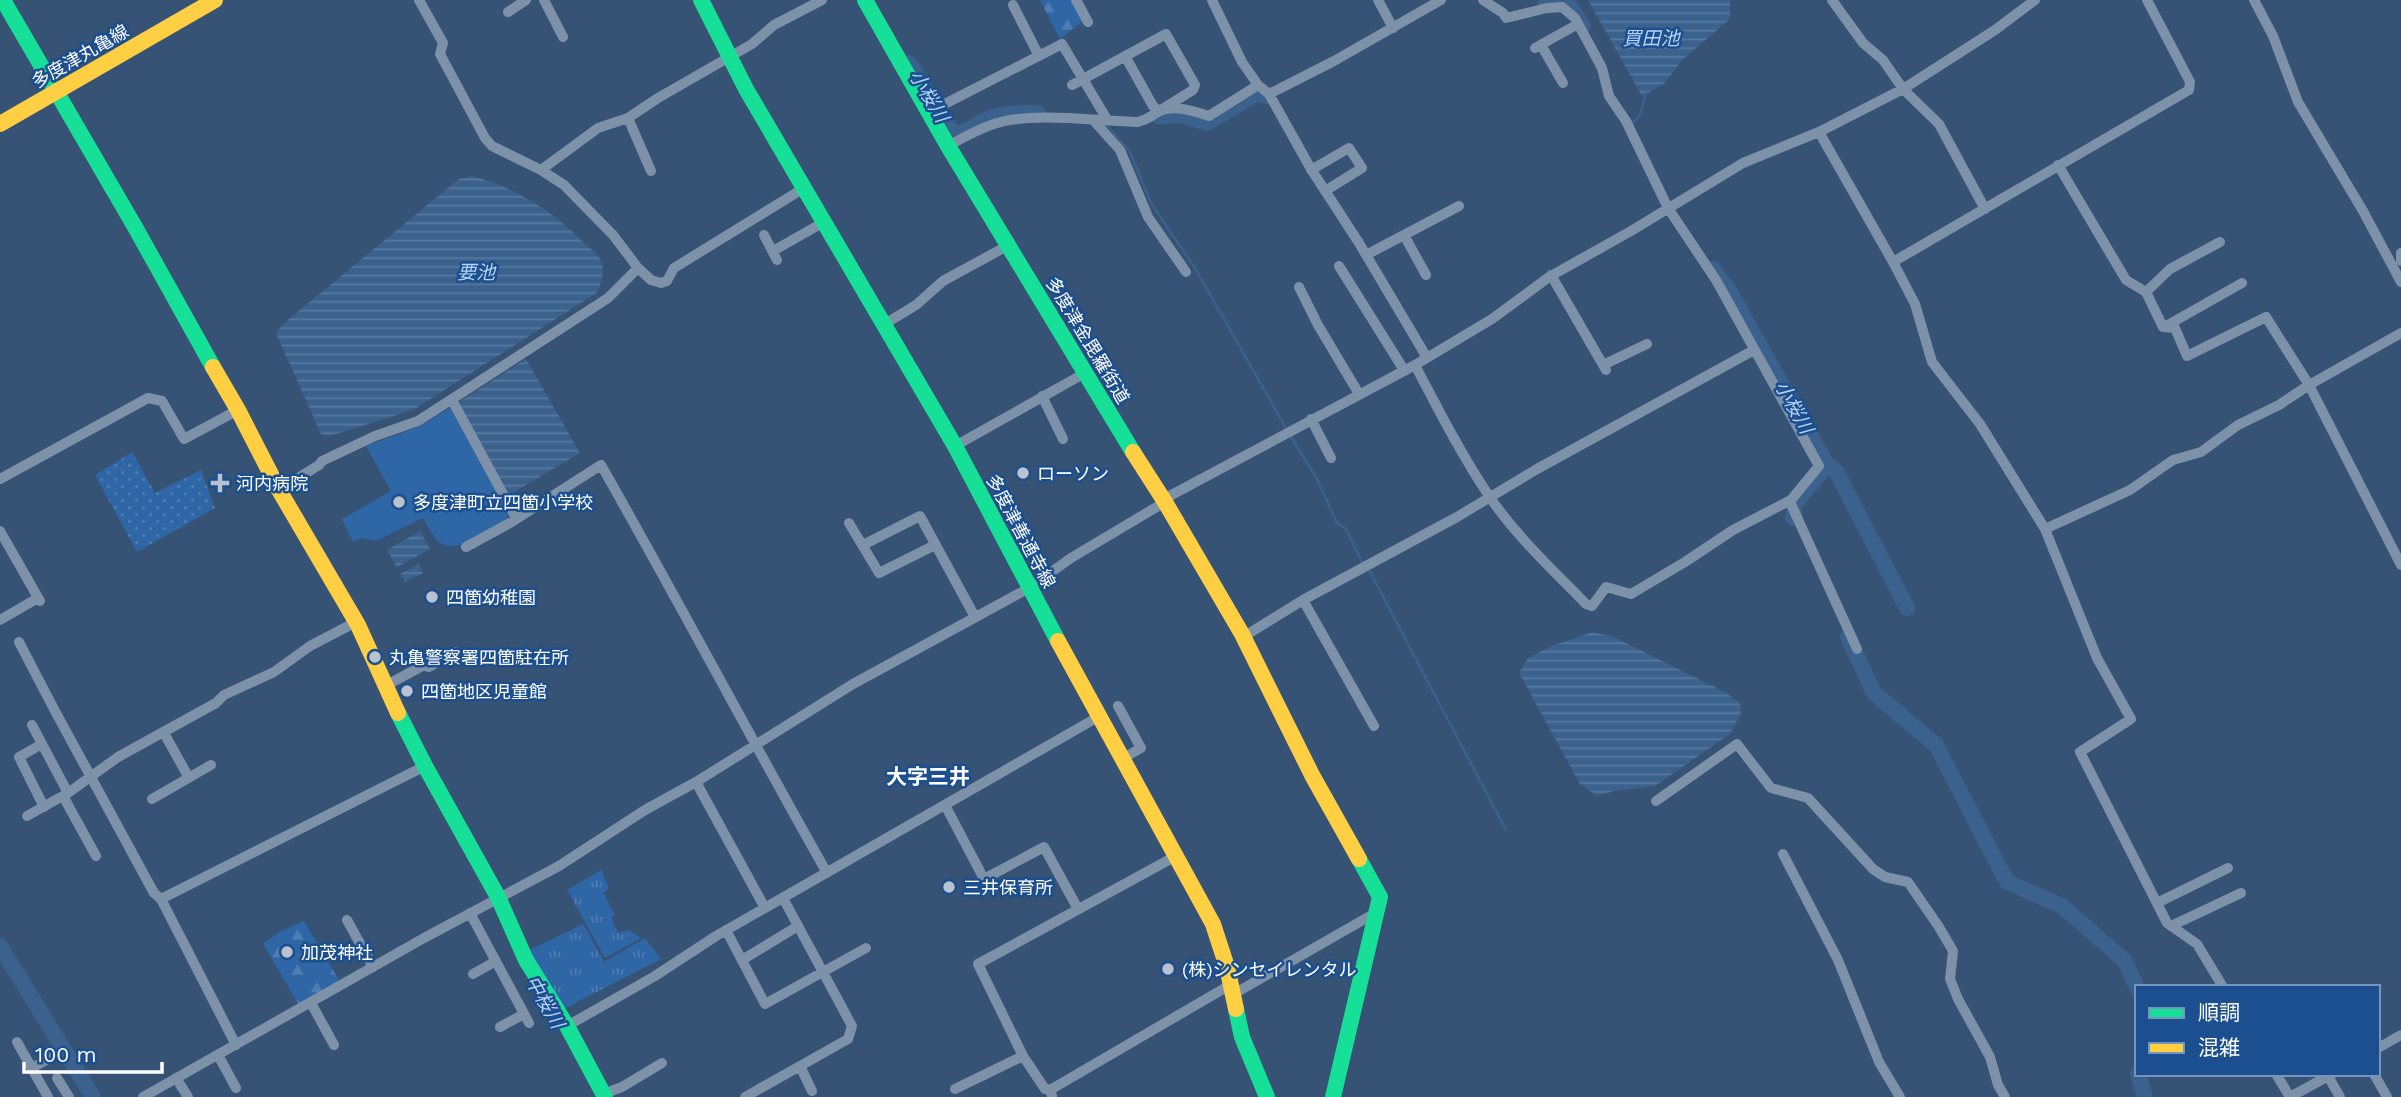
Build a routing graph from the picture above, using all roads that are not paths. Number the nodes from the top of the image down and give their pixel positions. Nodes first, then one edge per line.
1 (3, 0) edge
2 (215, 0) edge
3 (419, 0) edge
4 (526, 0) edge
5 (544, 0) edge
6 (701, 0) edge
7 (822, 0) edge
8 (865, 0) edge
9 (1076, 0) edge
10 (1212, 0) edge
11 (1441, 0) edge
12 (1483, 0) edge
13 (1832, 0) edge
14 (2035, 0) edge
15 (2147, 0) edge
16 (2254, 0) edge
17 (1382, 1) edge
18 (1549, 4) edge
19 (1013, 5) dead end
20 (508, 12) dead end
21 (1088, 22) dead end
22 (1578, 24) junction
23 (1393, 28) junction
24 (562, 37) dead end
25 (1039, 56) junction
26 (1125, 56) junction
27 (730, 57) junction
28 (1083, 79) junction
29 (1563, 83) dead end
30 (1072, 85) dead end
31 (1258, 85) junction
32 (1903, 89) junction
33 (57, 91) junction
34 (1269, 94) junction
35 (1159, 111) junction
36 (929, 112) junction
37 (628, 118) junction
38 (1094, 121) junction
39 (1108, 121) junction
40 (0, 124) edge
41 (1819, 132) junction
42 (948, 146) junction
43 (2058, 165) junction
44 (541, 170) junction
45 (1311, 170) junction
46 (651, 171) dead end
47 (804, 188) junction
48 (1325, 191) junction
49 (1458, 206) dead end
50 (1668, 208) junction
51 (1985, 209) junction
52 (824, 222) junction
53 (764, 235) dead end
54 (1404, 235) junction
55 (2221, 242) dead end
56 (1009, 245) junction
57 (2401, 253) edge
58 (1366, 256) junction
59 (2401, 261) edge
60 (1893, 262) junction
61 (1339, 266) dead end
62 (638, 268) junction
63 (1186, 272) dead end
64 (1426, 275) dead end
65 (1551, 275) junction
66 (2401, 282) edge
67 (2242, 283) dead end
68 (1299, 287) dead end
69 (2146, 292) junction
70 (883, 325) junction
71 (2163, 327) junction
72 (2401, 333) edge
73 (1647, 344) dead end
74 (1754, 350) junction
75 (1426, 356) junction
76 (1415, 365) junction
77 (1404, 370) junction
78 (1085, 373) junction
79 (2309, 385) junction
80 (1359, 394) junction
81 (1042, 396) junction
82 (452, 400) junction
83 (238, 410) junction
84 (1311, 419) junction
85 (1063, 439) dead end
86 (955, 446) junction
87 (1331, 458) dead end
88 (0, 479) edge
89 (279, 489) junction
90 (1490, 498) junction
91 (1163, 501) junction
92 (1792, 506) junction
93 (516, 518) junction
94 (849, 523) dead end
95 (2045, 529) junction
96 (0, 531) edge
97 (863, 545) junction
98 (935, 545) junction
99 (466, 547) dead end
100 (2401, 565) edge
101 (1028, 588) junction
102 (1303, 600) junction
103 (975, 617) junction
104 (0, 620) edge
105 (356, 622) junction
106 (1243, 637) junction
107 (19, 642) dead end
108 (1857, 649) dead end
109 (456, 652) dead end
110 (385, 687) junction
111 (1118, 706) dead end
112 (1098, 717) junction
113 (33, 726) dead end
114 (1374, 726) dead end
115 (164, 733) junction
116 (42, 744) junction
117 (754, 744) junction
118 (1122, 759) junction
119 (211, 765) dead end
120 (425, 766) junction
121 (90, 777) junction
122 (189, 778) junction
123 (696, 782) junction
124 (65, 794) junction
125 (152, 799) dead end
126 (1657, 801) dead end
127 (945, 805) junction
128 (44, 807) junction
129 (27, 816) dead end
130 (1783, 854) dead end
131 (96, 856) dead end
132 (1176, 856) junction
133 (2228, 869) dead end
134 (827, 873) junction
135 (2241, 893) dead end
136 (498, 897) junction
137 (783, 898) junction
138 (161, 899) junction
139 (2157, 903) junction
140 (765, 908) junction
141 (1078, 909) junction
142 (1377, 912) junction
143 (470, 913) junction
144 (347, 920) dead end
145 (798, 926) junction
146 (2171, 926) junction
147 (726, 930) junction
148 (866, 948) dead end
149 (742, 960) junction
150 (496, 961) junction
151 (373, 967) junction
152 (823, 972) junction
153 (473, 974) dead end
154 (2222, 985) edge
155 (1231, 990) junction
156 (311, 1003) junction
157 (567, 1026) junction
158 (500, 1027) dead end
159 (2401, 1035) edge
160 (17, 1042) dead end
161 (236, 1045) junction
162 (334, 1045) dead end
163 (2380, 1047) edge
164 (218, 1055) junction
165 (1023, 1056) junction
166 (50, 1058) dead end
167 (662, 1063) dead end
168 (800, 1066) junction
169 (32, 1068) junction
170 (2277, 1076) edge
171 (2328, 1076) edge
172 (2330, 1076) edge
173 (2375, 1076) edge
174 (57, 1078) dead end
175 (176, 1078) junction
176 (236, 1088) dead end
177 (955, 1089) dead end
178 (812, 1091) dead end
179 (1051, 1094) edge
180 (604, 1095) edge
181 (48, 1097) edge
182 (69, 1097) edge
183 (144, 1097) edge
184 (188, 1097) edge
185 (746, 1097) edge
186 (1267, 1097) edge
187 (1334, 1097) edge
188 (1900, 1097) edge
189 (2006, 1097) edge
190 (2290, 1097) edge
191 (2340, 1097) edge
192 (2387, 1097) edge

1 - 33 street
2 - 33 street, 多度津丸亀線
3 - 44 street
4 - 20 street
5 - 24 street
6 - 27 street, 多度津善通寺線
7 - 27 street
8 - 36 street, 多度津金毘羅街道
9 - 21 street
10 - 31 street
11 - 23 street
12 - 18 street
13 - 32 street
14 - 32 street
15 - 43 street
16 - 66 street
17 - 23 street
18 - 22 street
19 - 25 street
22 - 29 street
22 - 50 street
23 - 34 street
25 - 28 street
25 - 36 street
26 - 28 street
26 - 35 street
26 - 35 street
27 - 37 street
27 - 47 street, 多度津善通寺線
28 - 30 street
28 - 39 street
31 - 34 street
31 - 35 street
32 - 41 street
32 - 51 street
33 - 40 street, 多度津丸亀線
33 - 83 street
34 - 45 street
35 - 39 street
36 - 42 street, 多度津金毘羅街道
37 - 44 street
37 - 46 street
38 - 39 street
38 - 42 street
38 - 63 street
41 - 50 street
41 - 60 street
42 - 56 street, 多度津金毘羅街道
43 - 51 street
43 - 69 street
44 - 62 street
45 - 48 street
45 - 48 street
47 - 52 street, 多度津善通寺線
47 - 62 street
48 - 58 street
49 - 54 street
50 - 65 street
50 - 74 street
51 - 60 street
52 - 53 street
52 - 70 street, 多度津善通寺線
54 - 58 street
54 - 64 street
55 - 69 street
56 - 70 street
56 - 78 street, 多度津金毘羅街道
57 - 59 street
58 - 75 street
60 - 95 street
61 - 77 street
62 - 82 street
65 - 73 street
65 - 75 street
67 - 71 street
68 - 80 street
69 - 71 street
70 - 86 street, 多度津善通寺線
71 - 79 street
72 - 79 street
74 - 90 street
74 - 92 street
75 - 76 street
76 - 77 street
76 - 90 street
77 - 80 street
78 - 81 street
78 - 91 street, 多度津金毘羅街道
79 - 95 street
79 - 100 street
80 - 84 street
81 - 85 street
81 - 86 street
82 - 89 street
82 - 93 street
83 - 88 street
83 - 89 street
84 - 87 street
84 - 91 street
86 - 101 street, 多度津善通寺線
89 - 105 street
90 - 92 street
90 - 102 street
91 - 101 street
91 - 106 street, 多度津金毘羅街道
92 - 108 street
93 - 99 street
93 - 117 street
94 - 97 street
95 - 139 street
96 - 104 street
97 - 98 street
97 - 98 street
98 - 103 street
101 - 103 street
101 - 112 street, 多度津善通寺線
102 - 106 street
102 - 114 street
103 - 117 street
105 - 110 street
105 - 115 street
106 - 142 street, 多度津金毘羅街道
107 - 121 street
109 - 110 street
110 - 120 street
111 - 118 street
112 - 118 street, 多度津善通寺線
112 - 127 street
113 - 116 street
115 - 121 street
115 - 122 street
116 - 124 street
116 - 128 street
117 - 123 street
117 - 134 street
118 - 132 street, 多度津善通寺線
119 - 122 street
120 - 136 street
120 - 138 street
121 - 124 street
121 - 138 street
122 - 125 street
123 - 136 street
123 - 140 street
124 - 128 street
124 - 131 street
126 - 189 street
127 - 134 street
127 - 141 street
128 - 129 street
130 - 188 street
132 - 141 street
132 - 155 street, 多度津善通寺線
133 - 139 street
134 - 137 street
135 - 146 street
136 - 143 street
136 - 157 street
137 - 140 street
137 - 145 street
138 - 161 street
139 - 146 street
140 - 147 street
141 - 165 street
142 - 155 street
142 - 187 street
143 - 150 street
143 - 151 street
144 - 151 street
145 - 149 street
145 - 152 street
146 - 154 street
147 - 149 street
147 - 157 street
148 - 152 street
149 - 152 street
150 - 153 street
150 - 158 street
151 - 156 street
152 - 168 street
155 - 179 street
155 - 186 street, 多度津善通寺線
156 - 161 street
156 - 162 street
157 - 180 street
159 - 163 street
160 - 169 street
161 - 164 street
164 - 175 street
164 - 176 street
165 - 177 street
165 - 179 street
166 - 169 street
167 - 180 street
168 - 178 street
168 - 185 street
169 - 181 street
170 - 190 street
171 - 190 street
172 - 191 street
173 - 192 street
174 - 182 street
175 - 183 street
175 - 184 street

